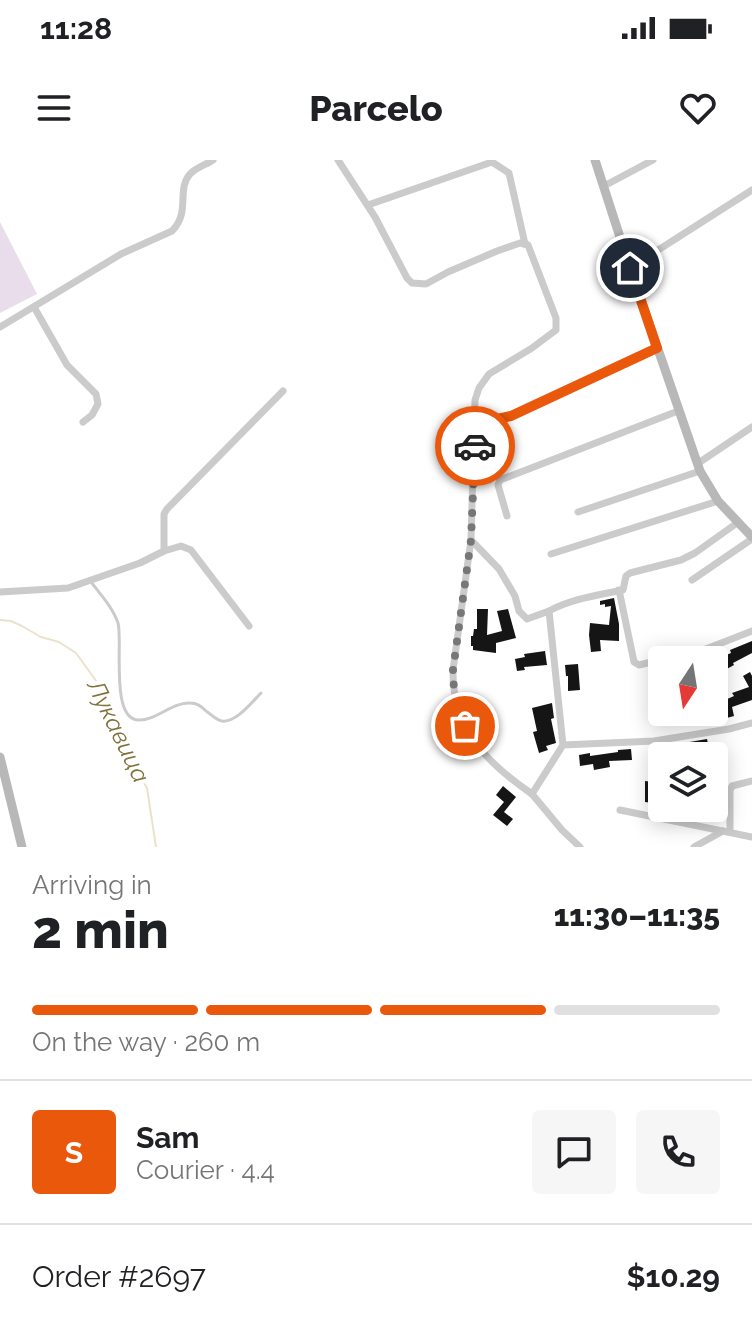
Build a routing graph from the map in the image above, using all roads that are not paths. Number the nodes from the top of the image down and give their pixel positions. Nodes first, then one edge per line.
1 (213, 160) edge
2 (338, 160) edge
3 (595, 160) edge
4 (653, 160) edge
5 (604, 186) junction
6 (752, 190) edge
7 (368, 205) junction
8 (525, 244) junction
9 (630, 268) junction
10 (34, 307) junction
11 (0, 327) edge
12 (657, 348) junction
13 (283, 391) dead end
14 (678, 411) junction
15 (83, 422) dead end
16 (475, 424) junction
17 (752, 427) edge
18 (698, 468) junction
19 (718, 501) junction
20 (578, 512) dead end
21 (507, 516) dead end
22 (737, 523) junction
23 (752, 538) edge
24 (471, 540) junction
25 (164, 551) junction
26 (551, 554) dead end
27 (692, 580) dead end
28 (90, 581) junction
29 (619, 590) junction
30 (0, 592) edge
31 (549, 611) junction
32 (249, 626) dead end
33 (752, 631) edge
34 (261, 693) dead end
35 (752, 723) edge
36 (563, 745) junction
37 (0, 757) edge
38 (752, 781) edge
39 (532, 794) junction
40 (620, 810) dead end
41 (726, 832) junction
42 (752, 837) edge
43 (22, 847) edge
44 (580, 847) edge
45 (694, 847) edge

1 - 10 street
2 - 7 street
3 - 5 street
4 - 5 street
5 - 9 street
6 - 9 street
7 - 8 street
7 - 8 street
8 - 16 street
9 - 12 street
10 - 11 street
10 - 15 street
12 - 14 street
12 - 16 street
13 - 25 street
14 - 18 street
14 - 21 street
16 - 24 street
17 - 18 street
18 - 19 street
18 - 20 street
19 - 22 street
19 - 26 street
22 - 23 street
22 - 29 street
23 - 27 street
24 - 31 street
24 - 39 street
25 - 28 street
25 - 32 street
28 - 30 street
28 - 34 lane
29 - 31 street
29 - 33 street
31 - 36 street
35 - 36 street
36 - 39 street
37 - 43 street
38 - 41 street
39 - 44 street
40 - 41 street
41 - 42 street
41 - 45 street

